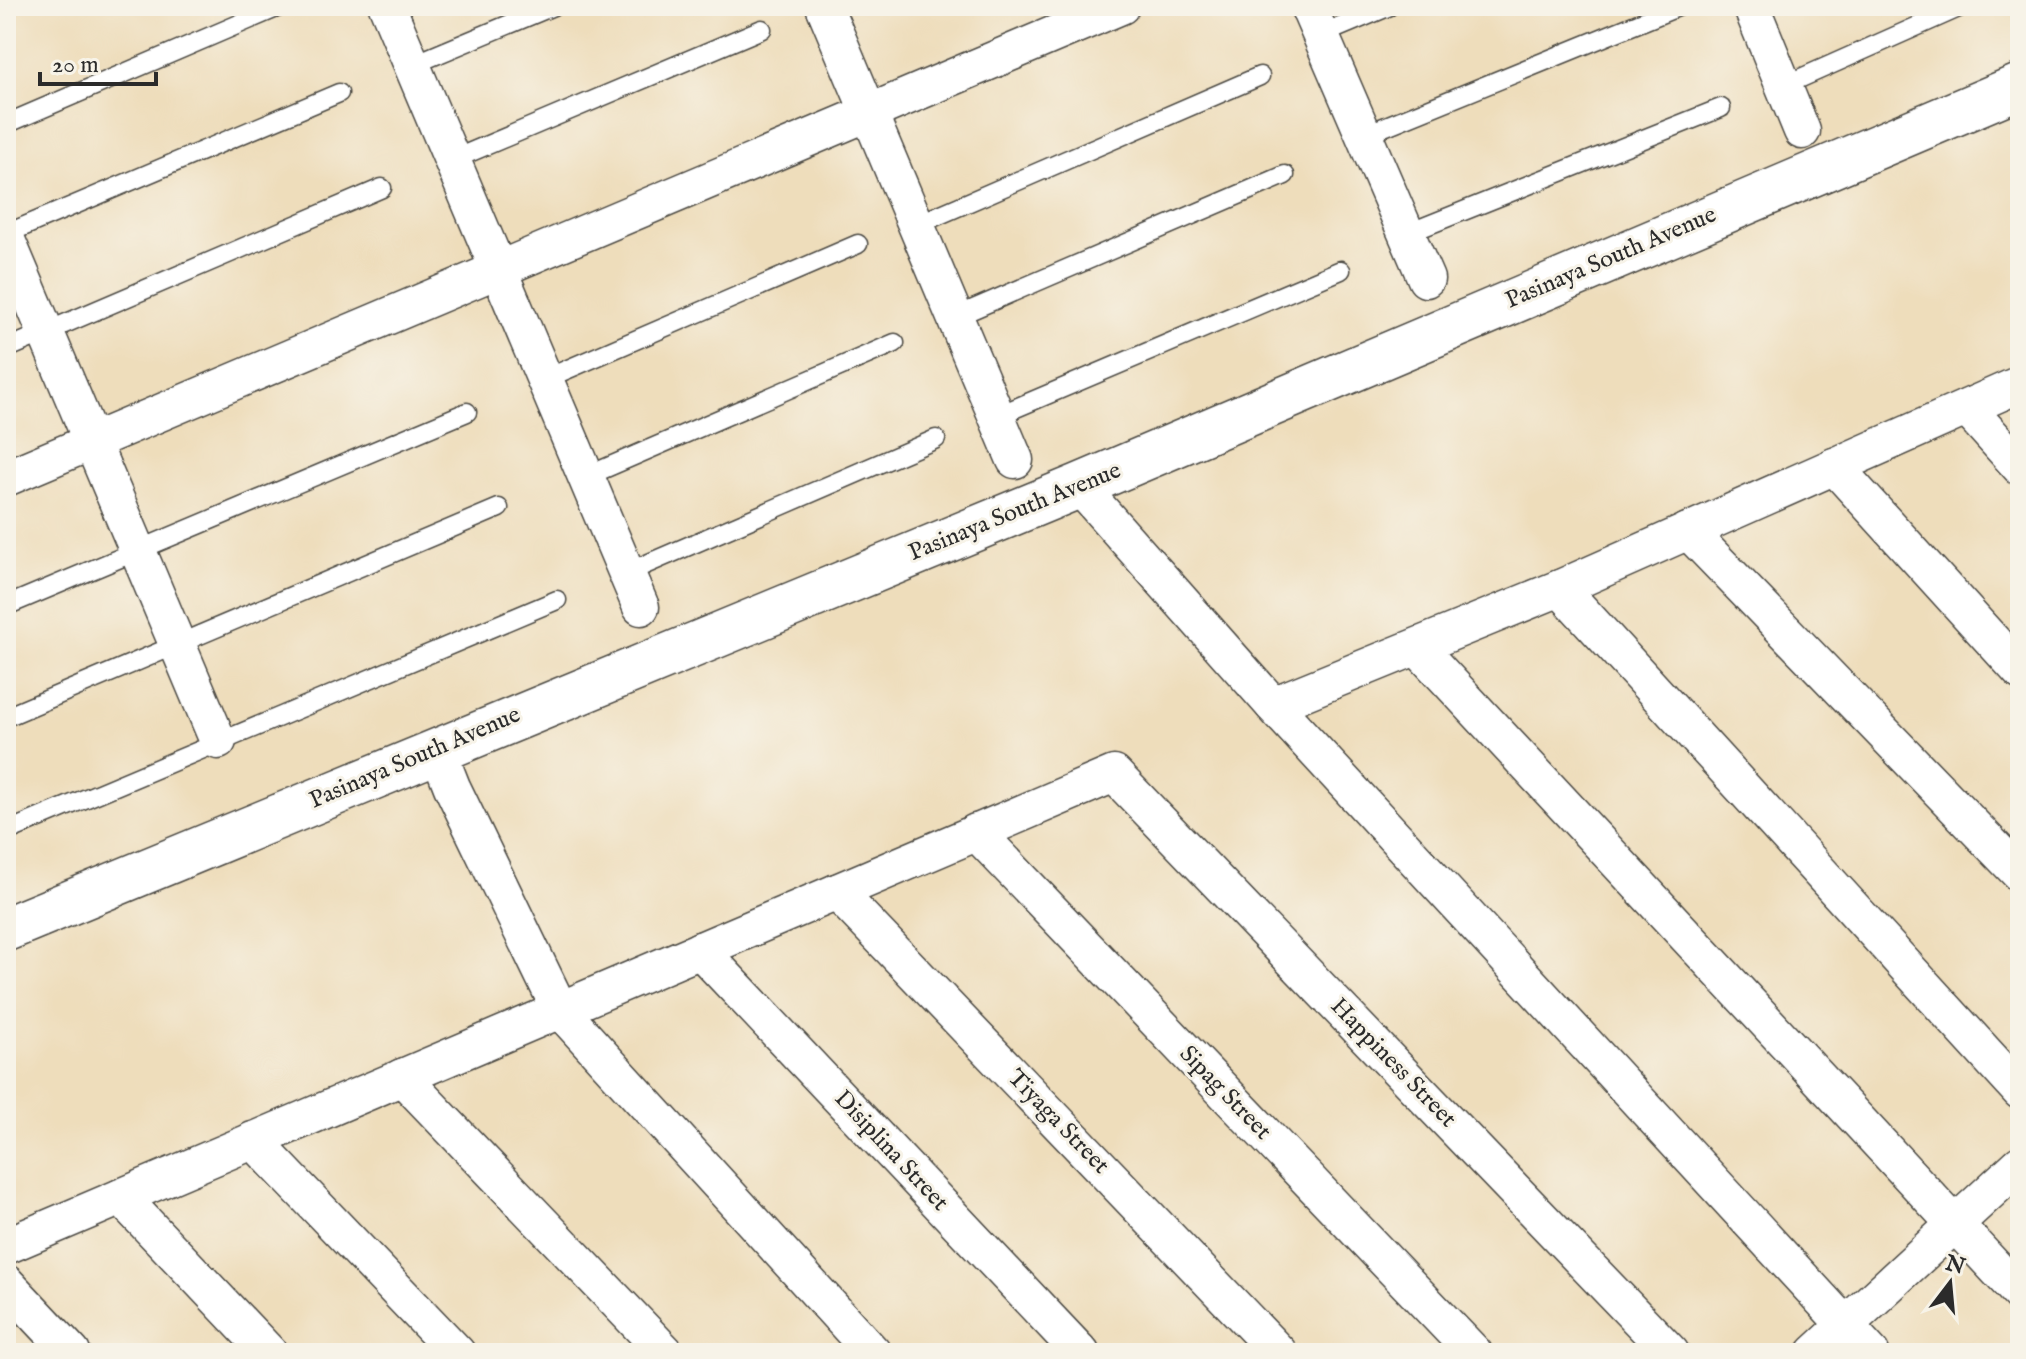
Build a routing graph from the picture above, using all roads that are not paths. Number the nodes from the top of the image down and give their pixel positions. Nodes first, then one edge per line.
1 (281, 6) edge
2 (387, 6) edge
3 (553, 6) edge
4 (824, 6) edge
5 (1121, 6) edge
6 (1390, 6) edge
7 (1680, 6) edge
8 (1751, 6) edge
9 (1963, 6) edge
10 (1314, 20) edge
11 (762, 29) dead end
12 (412, 65) junction
13 (1260, 76) dead end
14 (1783, 86) junction
15 (2020, 86) edge
16 (339, 93) dead end
17 (1721, 108) dead end
18 (869, 113) junction
19 (6, 124) edge
20 (1802, 131) dead end
21 (1364, 135) junction
22 (452, 160) junction
23 (1285, 175) dead end
24 (382, 188) dead end
25 (916, 225) junction
26 (1406, 234) junction
27 (6, 236) edge
28 (858, 244) dead end
29 (498, 269) junction
30 (1341, 270) dead end
31 (1426, 279) dead end
32 (955, 317) junction
33 (46, 333) junction
34 (895, 343) dead end
35 (6, 349) edge
36 (545, 379) junction
37 (2020, 384) edge
38 (1967, 408) junction
39 (467, 412) dead end
40 (997, 416) junction
41 (936, 439) dead end
42 (92, 442) junction
43 (1015, 460) dead end
44 (1834, 466) junction
45 (2020, 467) edge
46 (585, 477) junction
47 (6, 478) edge
48 (1079, 486) junction
49 (499, 508) dead end
50 (1688, 531) junction
51 (138, 550) junction
52 (626, 573) junction
53 (1560, 588) junction
54 (557, 600) dead end
55 (6, 606) edge
56 (641, 607) dead end
57 (178, 646) junction
58 (1417, 647) junction
59 (2020, 671) edge
60 (1273, 705) junction
61 (6, 717) edge
62 (218, 741) junction
63 (437, 749) junction
64 (6, 832) edge
65 (976, 832) junction
66 (2020, 874) edge
67 (837, 892) junction
68 (6, 929) edge
69 (700, 950) junction
70 (560, 1010) junction
71 (402, 1077) junction
72 (2020, 1091) edge
73 (253, 1140) junction
74 (2020, 1164) edge
75 (121, 1197) junction
76 (1956, 1223) junction
77 (6, 1246) edge
78 (6, 1283) edge
79 (2020, 1294) edge
80 (1845, 1325) junction
81 (72, 1353) edge
82 (269, 1353) edge
83 (457, 1353) edge
84 (666, 1353) edge
85 (873, 1353) edge
86 (1081, 1353) edge
87 (1279, 1353) edge
88 (1474, 1353) edge
89 (1671, 1353) edge
90 (1815, 1353) edge
91 (1871, 1353) edge

1 - 19 lane
2 - 12 street
3 - 12 lane
4 - 18 street
5 - 18 street
6 - 10 lane
7 - 21 lane
8 - 14 street
9 - 14 lane
10 - 21 street
11 - 22 lane
12 - 22 street
13 - 25 lane
14 - 20 street
15 - 48 street, Pasinaya South Avenue
16 - 27 lane
17 - 26 lane
18 - 25 street
18 - 29 street
21 - 26 street
22 - 29 street
23 - 32 lane
24 - 33 lane
25 - 32 street
26 - 31 street
27 - 33 street
28 - 36 lane
29 - 36 street
29 - 42 street
30 - 40 lane
32 - 40 street
33 - 35 lane
33 - 42 street
34 - 46 lane
36 - 46 street
37 - 38 street
38 - 44 street
38 - 45 street
39 - 51 lane
40 - 43 street
41 - 52 lane
42 - 47 street
42 - 51 street
44 - 50 street
44 - 59 street
46 - 52 street
48 - 60 street
48 - 63 street, Pasinaya South Avenue
49 - 57 lane
50 - 53 street
50 - 66 street
51 - 55 lane
51 - 57 street
52 - 56 street
53 - 58 street
53 - 72 street
54 - 62 lane
57 - 61 lane
57 - 62 street
58 - 60 street
58 - 76 street
60 - 80 street
62 - 64 lane
63 - 68 street, Pasinaya South Avenue
63 - 70 street
65 - 67 street
65 - 88 street, Sipag Street
65 - 89 street, Happiness Street
67 - 69 street
67 - 87 street, Tiyaga Street
69 - 70 street
69 - 86 street, Disiplina Street
70 - 71 street
70 - 85 street
71 - 73 street
71 - 84 street
73 - 75 street
73 - 83 street
74 - 76 street
75 - 77 street
75 - 82 street
76 - 79 street
76 - 80 street
78 - 81 street
80 - 90 street
80 - 91 street

